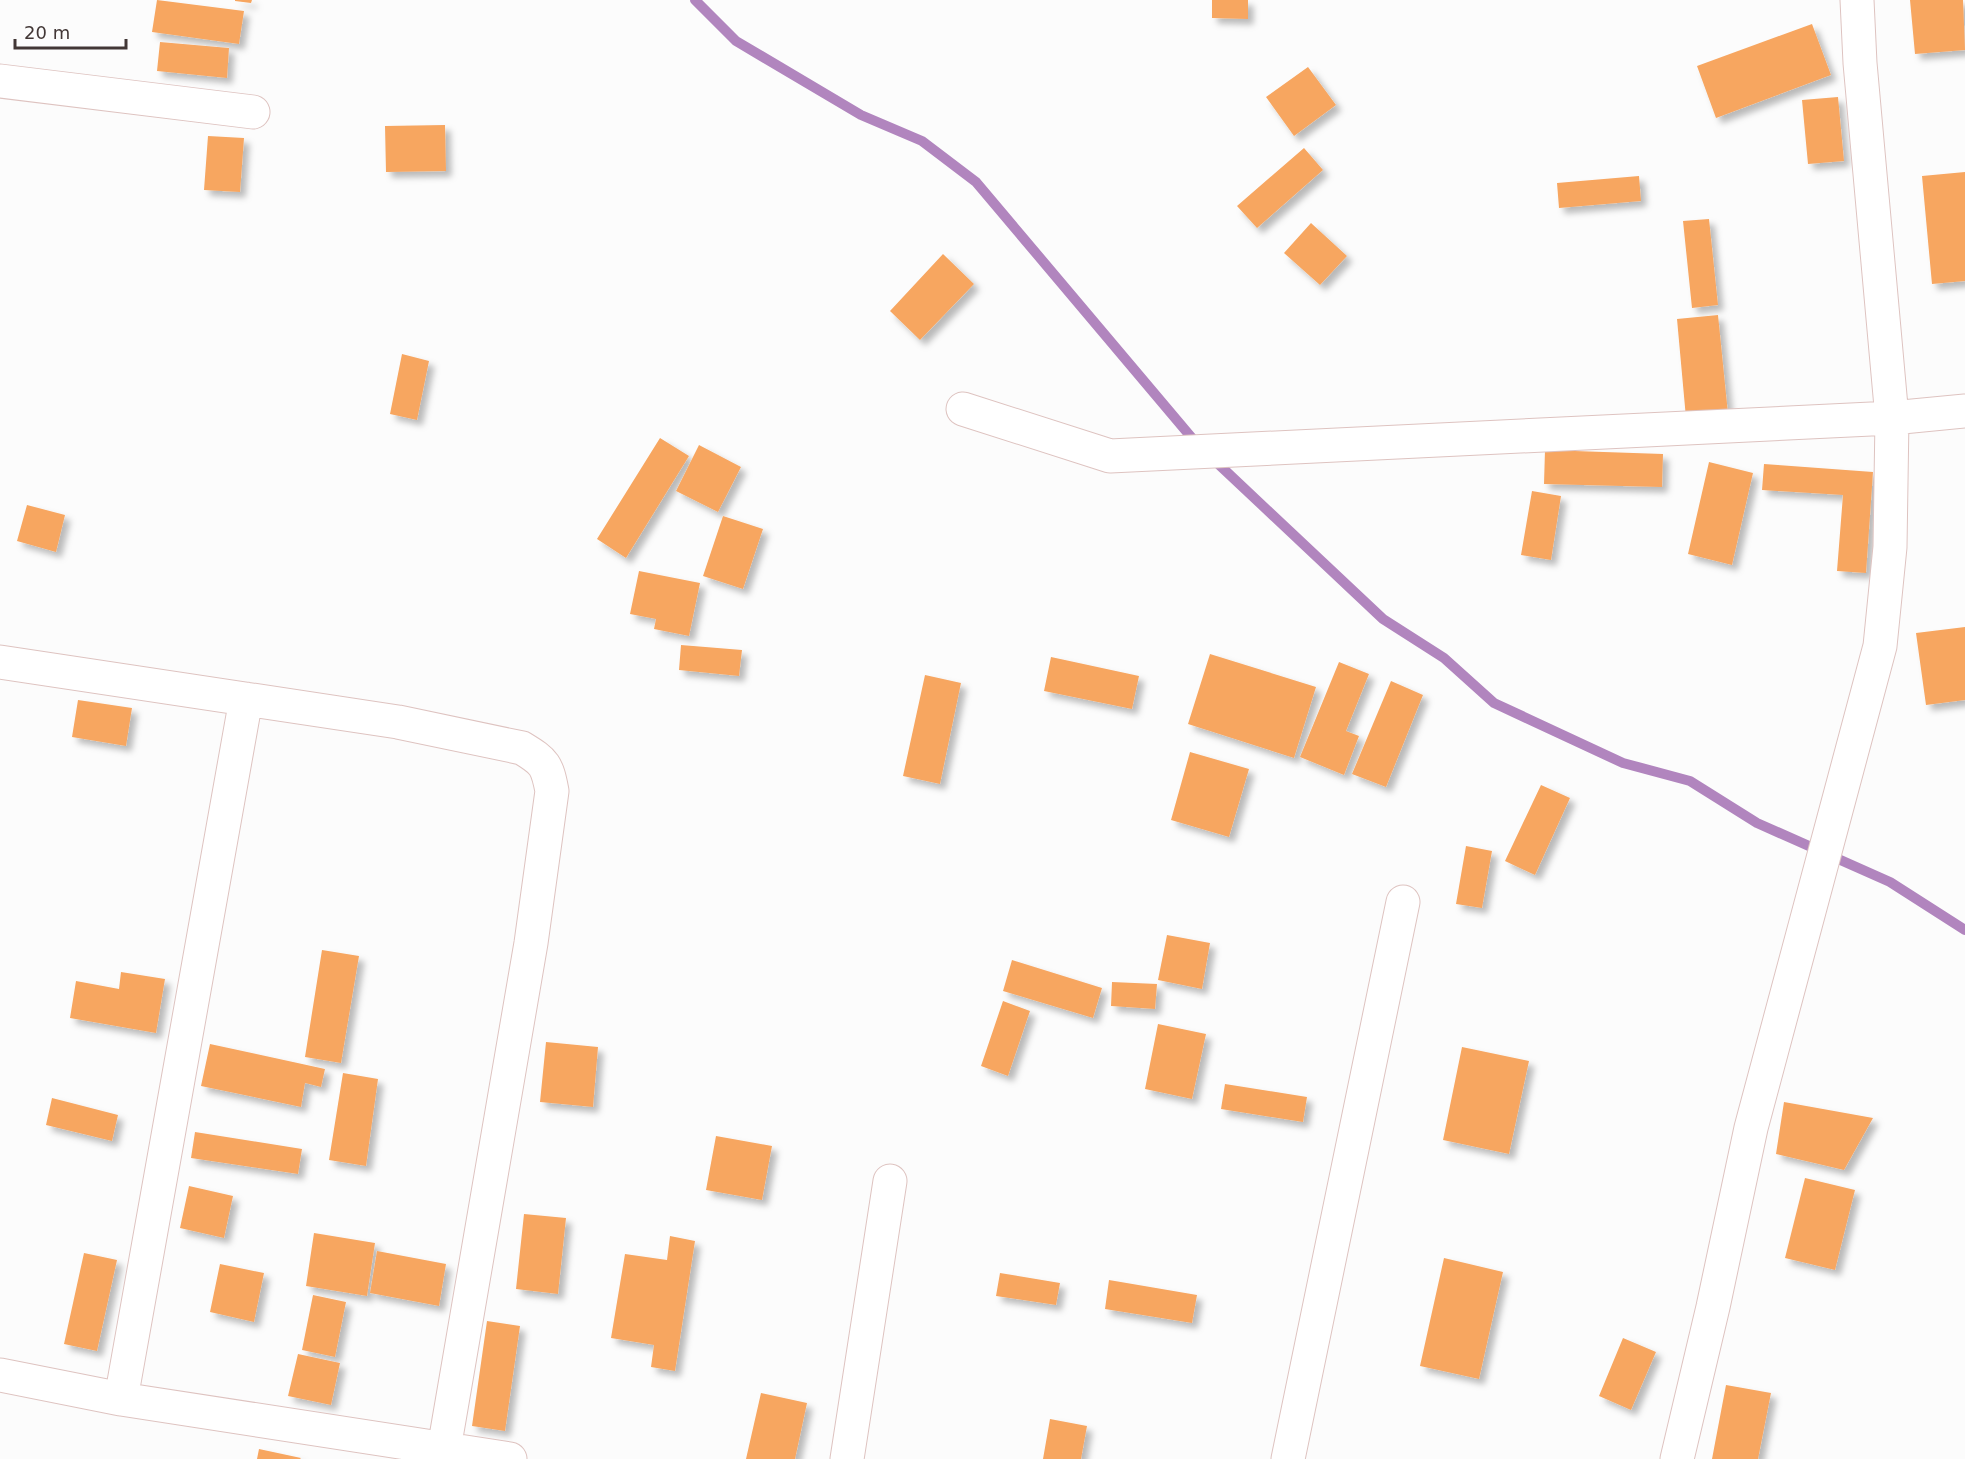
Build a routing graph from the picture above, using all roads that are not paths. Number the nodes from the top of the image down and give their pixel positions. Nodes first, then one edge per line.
1 (1857, 0) edge
2 (0, 81) edge
3 (253, 112) dead end
4 (963, 408) dead end
5 (1965, 411) edge
6 (1892, 418) junction
7 (0, 662) edge
8 (246, 699) junction
9 (1403, 902) dead end
10 (890, 1181) dead end
11 (0, 1375) edge
12 (122, 1399) junction
13 (444, 1449) junction
14 (510, 1459) edge
15 (847, 1459) edge
16 (1288, 1459) edge
17 (1677, 1459) edge

1 - 6 street
2 - 3 street
4 - 6 street
5 - 6 street
6 - 17 street
7 - 8 street
8 - 12 street
8 - 13 street
9 - 16 street
10 - 15 street
11 - 12 street
12 - 13 street
13 - 14 street

